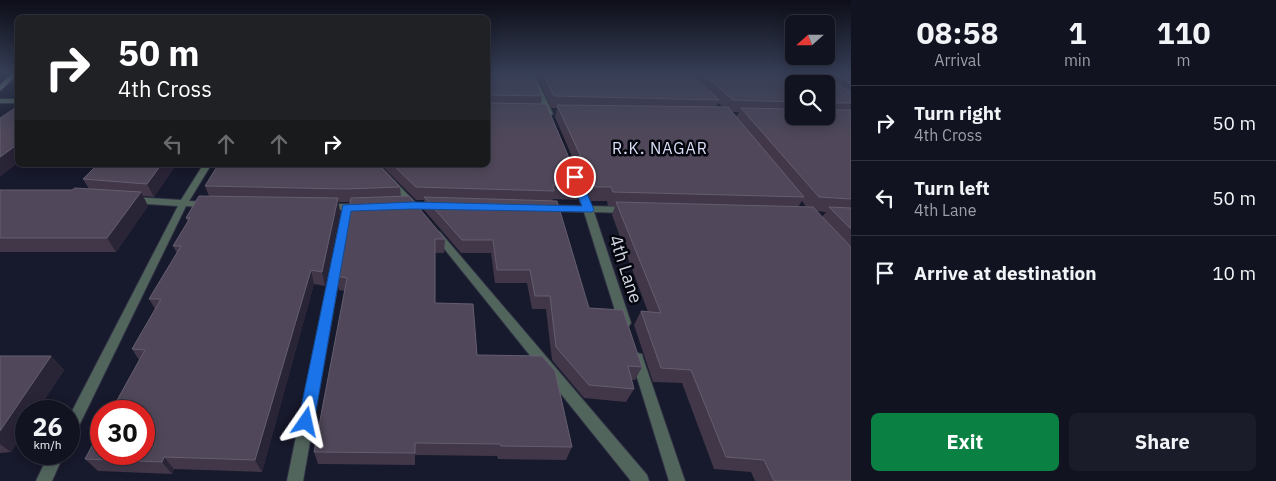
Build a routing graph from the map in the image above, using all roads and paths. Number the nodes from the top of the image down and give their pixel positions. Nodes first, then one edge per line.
1 (541, 95) edge
2 (0, 101) edge
3 (15, 101) edge
4 (549, 114) edge
5 (570, 165) edge
6 (206, 167) edge
7 (376, 167) edge
8 (125, 200) edge
9 (183, 204) junction
10 (221, 205) edge
11 (413, 205) junction
12 (375, 206) edge
13 (394, 206) edge
14 (452, 206) edge
15 (318, 207) edge
16 (346, 208) junction
17 (540, 208) edge
18 (588, 210) junction
19 (638, 211) edge
20 (628, 331) edge
21 (634, 350) edge
22 (80, 409) edge
23 (52, 465) edge
24 (44, 481) edge
25 (294, 481) edge
26 (641, 481) edge
27 (676, 481) edge

1 - 4 street
2 - 3 street
5 - 18 street, 4th Lane
6 - 9 street
7 - 11 street
8 - 9 street
9 - 10 street
9 - 22 street
11 - 13 street
11 - 14 street
11 - 26 street
12 - 16 street
15 - 16 street
16 - 25 street
17 - 18 street
18 - 19 street
18 - 20 street, 4th Lane
21 - 27 street
23 - 24 street

